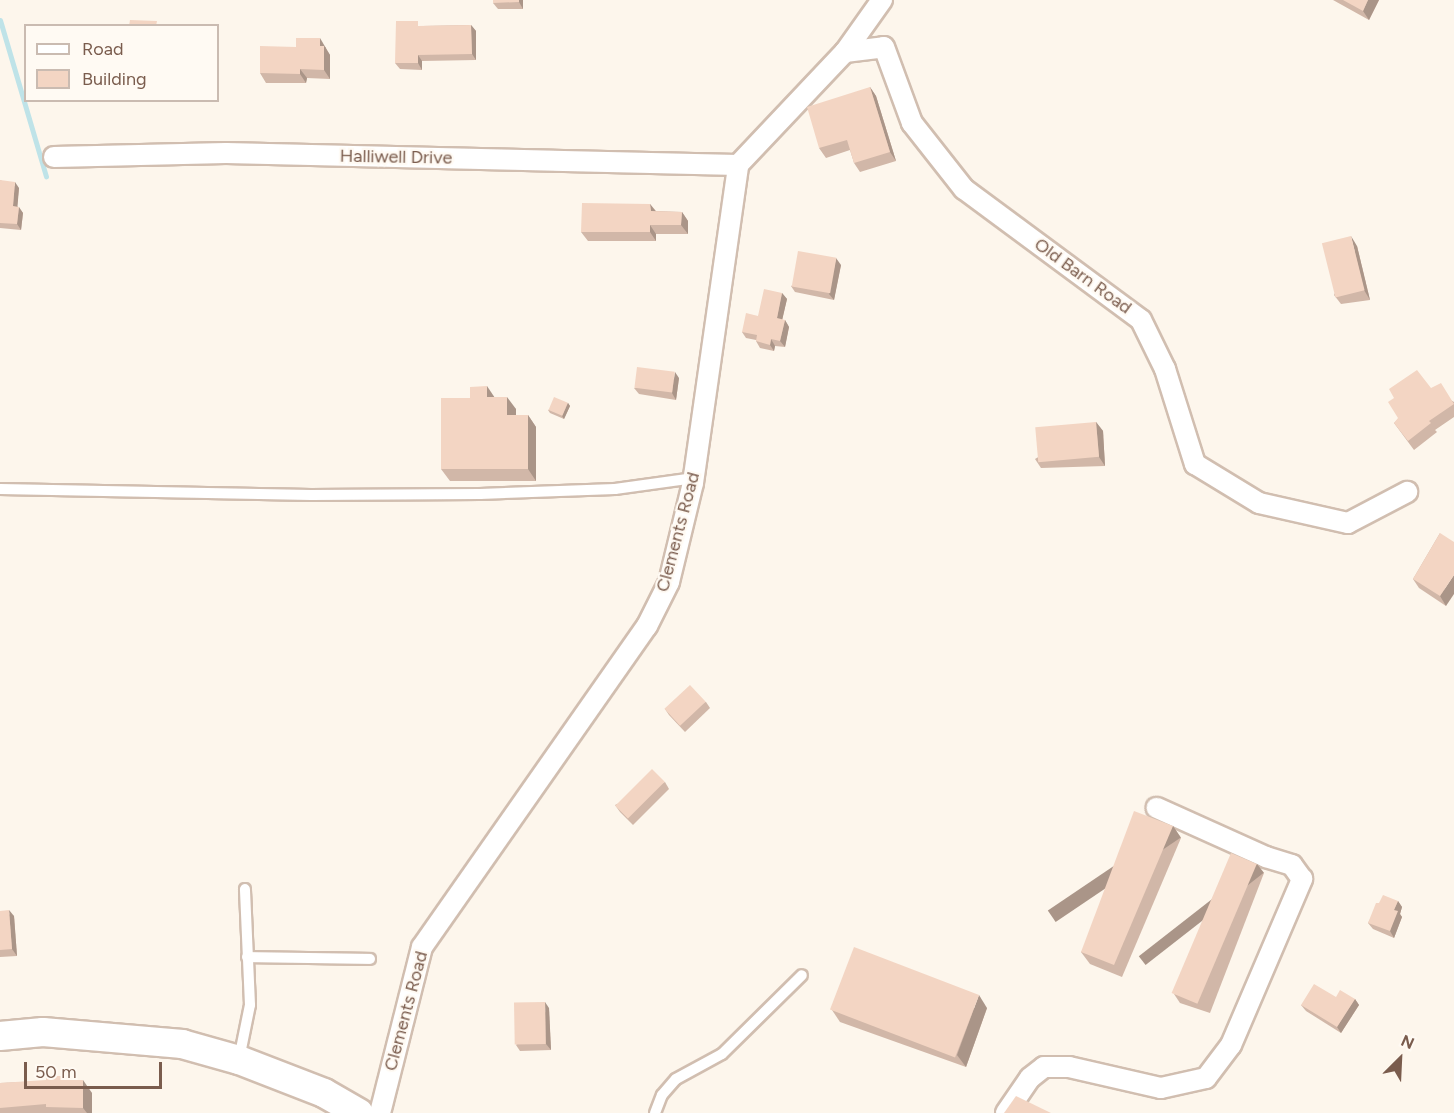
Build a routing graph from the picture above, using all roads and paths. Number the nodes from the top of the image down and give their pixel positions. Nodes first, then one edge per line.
1 (882, 0) edge
2 (845, 52) junction
3 (54, 156) dead end
4 (738, 165) junction
5 (694, 478) junction
6 (0, 489) edge
7 (1407, 492) dead end
8 (1157, 808) dead end
9 (244, 889) dead end
10 (247, 957) junction
11 (370, 959) dead end
12 (802, 975) dead end
13 (0, 1036) edge
14 (239, 1060) junction
15 (359, 1113) edge
16 (380, 1113) edge
17 (655, 1113) edge
18 (1006, 1113) edge

1 - 2 street
2 - 4 street
2 - 7 street, Old Barn Road
3 - 4 street, Halliwell Drive
4 - 5 street, Clements Road
5 - 6 lane
5 - 16 street, Clements Road
8 - 18 street
9 - 10 lane
10 - 11 lane
10 - 14 lane
12 - 17 lane
13 - 14 main road
14 - 15 main road

